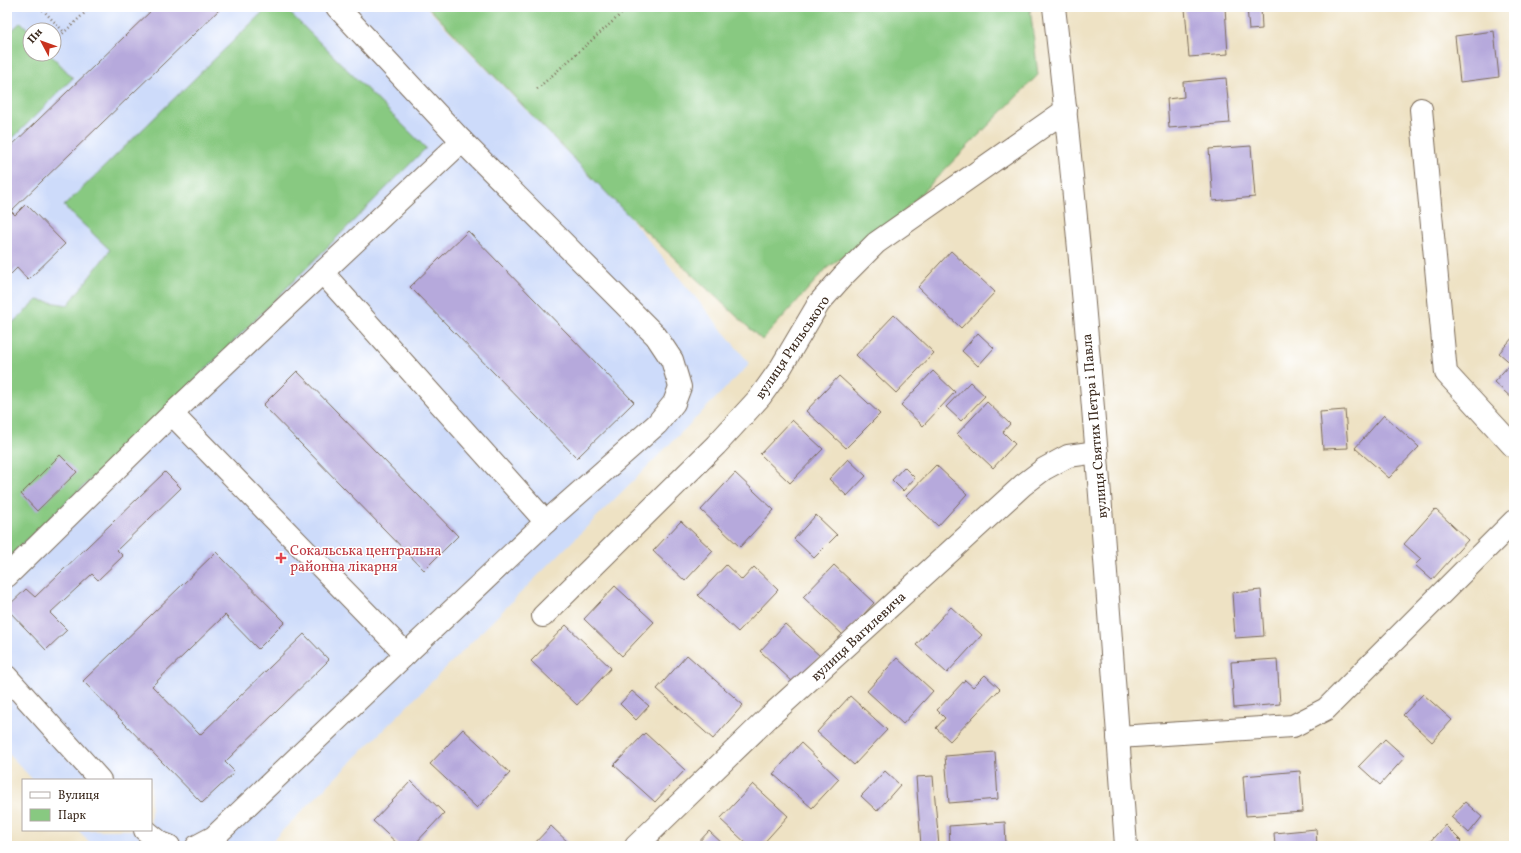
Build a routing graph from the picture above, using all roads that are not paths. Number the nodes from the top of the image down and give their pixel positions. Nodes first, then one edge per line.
1 (337, 7) edge
2 (1054, 7) edge
3 (1421, 109) dead end
4 (1066, 110) junction
5 (462, 141) junction
6 (322, 272) junction
7 (172, 414) junction
8 (1514, 447) edge
9 (1097, 452) junction
10 (1514, 521) edge
11 (546, 522) junction
12 (7, 576) edge
13 (544, 616) dead end
14 (406, 654) junction
15 (7, 677) edge
16 (1118, 737) junction
17 (99, 779) edge
18 (146, 831) edge
19 (168, 846) edge
20 (196, 846) edge
21 (636, 846) edge
22 (1126, 846) edge

1 - 5 street
2 - 4 street, вулиця Святих Петра і Павла
3 - 8 street
4 - 9 street, вулиця Святих Петра і Павла
4 - 13 street, вулиця Рильського
5 - 6 street
5 - 11 street
6 - 7 street
6 - 11 street
7 - 12 street
7 - 14 street
9 - 16 street, вулиця Святих Петра і Павла
9 - 21 street, вулиця Вагилевича
10 - 16 street
11 - 14 street
14 - 20 street
15 - 17 street
16 - 22 street, вулиця Святих Петра і Павла
18 - 19 street

